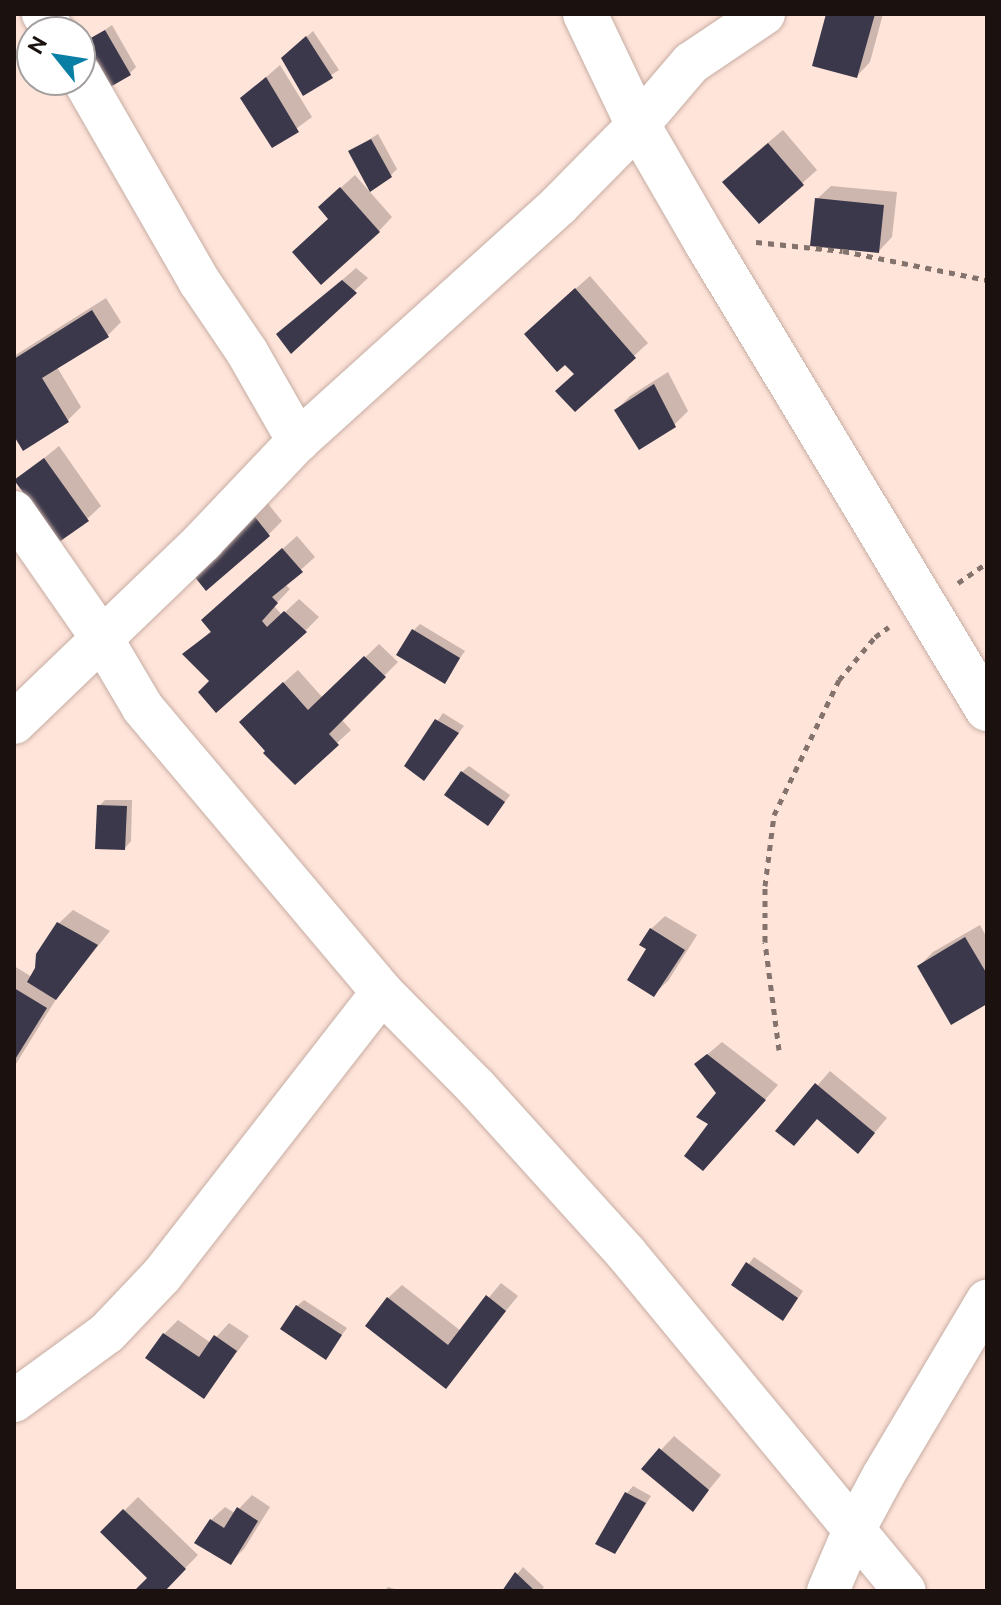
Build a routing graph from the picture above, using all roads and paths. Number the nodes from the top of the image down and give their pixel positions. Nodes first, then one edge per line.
1 (585, 14) edge
2 (764, 14) edge
3 (93, 96) edge
4 (638, 125) junction
5 (707, 244) junction
6 (987, 280) edge
7 (298, 441) junction
8 (14, 512) edge
9 (927, 606) junction
10 (101, 637) junction
11 (987, 709) edge
12 (14, 723) edge
13 (382, 992) junction
14 (779, 1050) dead end
15 (987, 1301) edge
16 (14, 1401) edge
17 (854, 1530) junction
18 (828, 1591) edge
19 (905, 1591) edge

1 - 4 street
2 - 4 street
3 - 7 street
4 - 5 street
4 - 7 street
5 - 6 path
5 - 9 street
7 - 10 street
8 - 10 street
9 - 11 street
9 - 14 path
10 - 12 street
10 - 13 street
13 - 16 street
13 - 17 street
15 - 17 street
17 - 18 street
17 - 19 street

